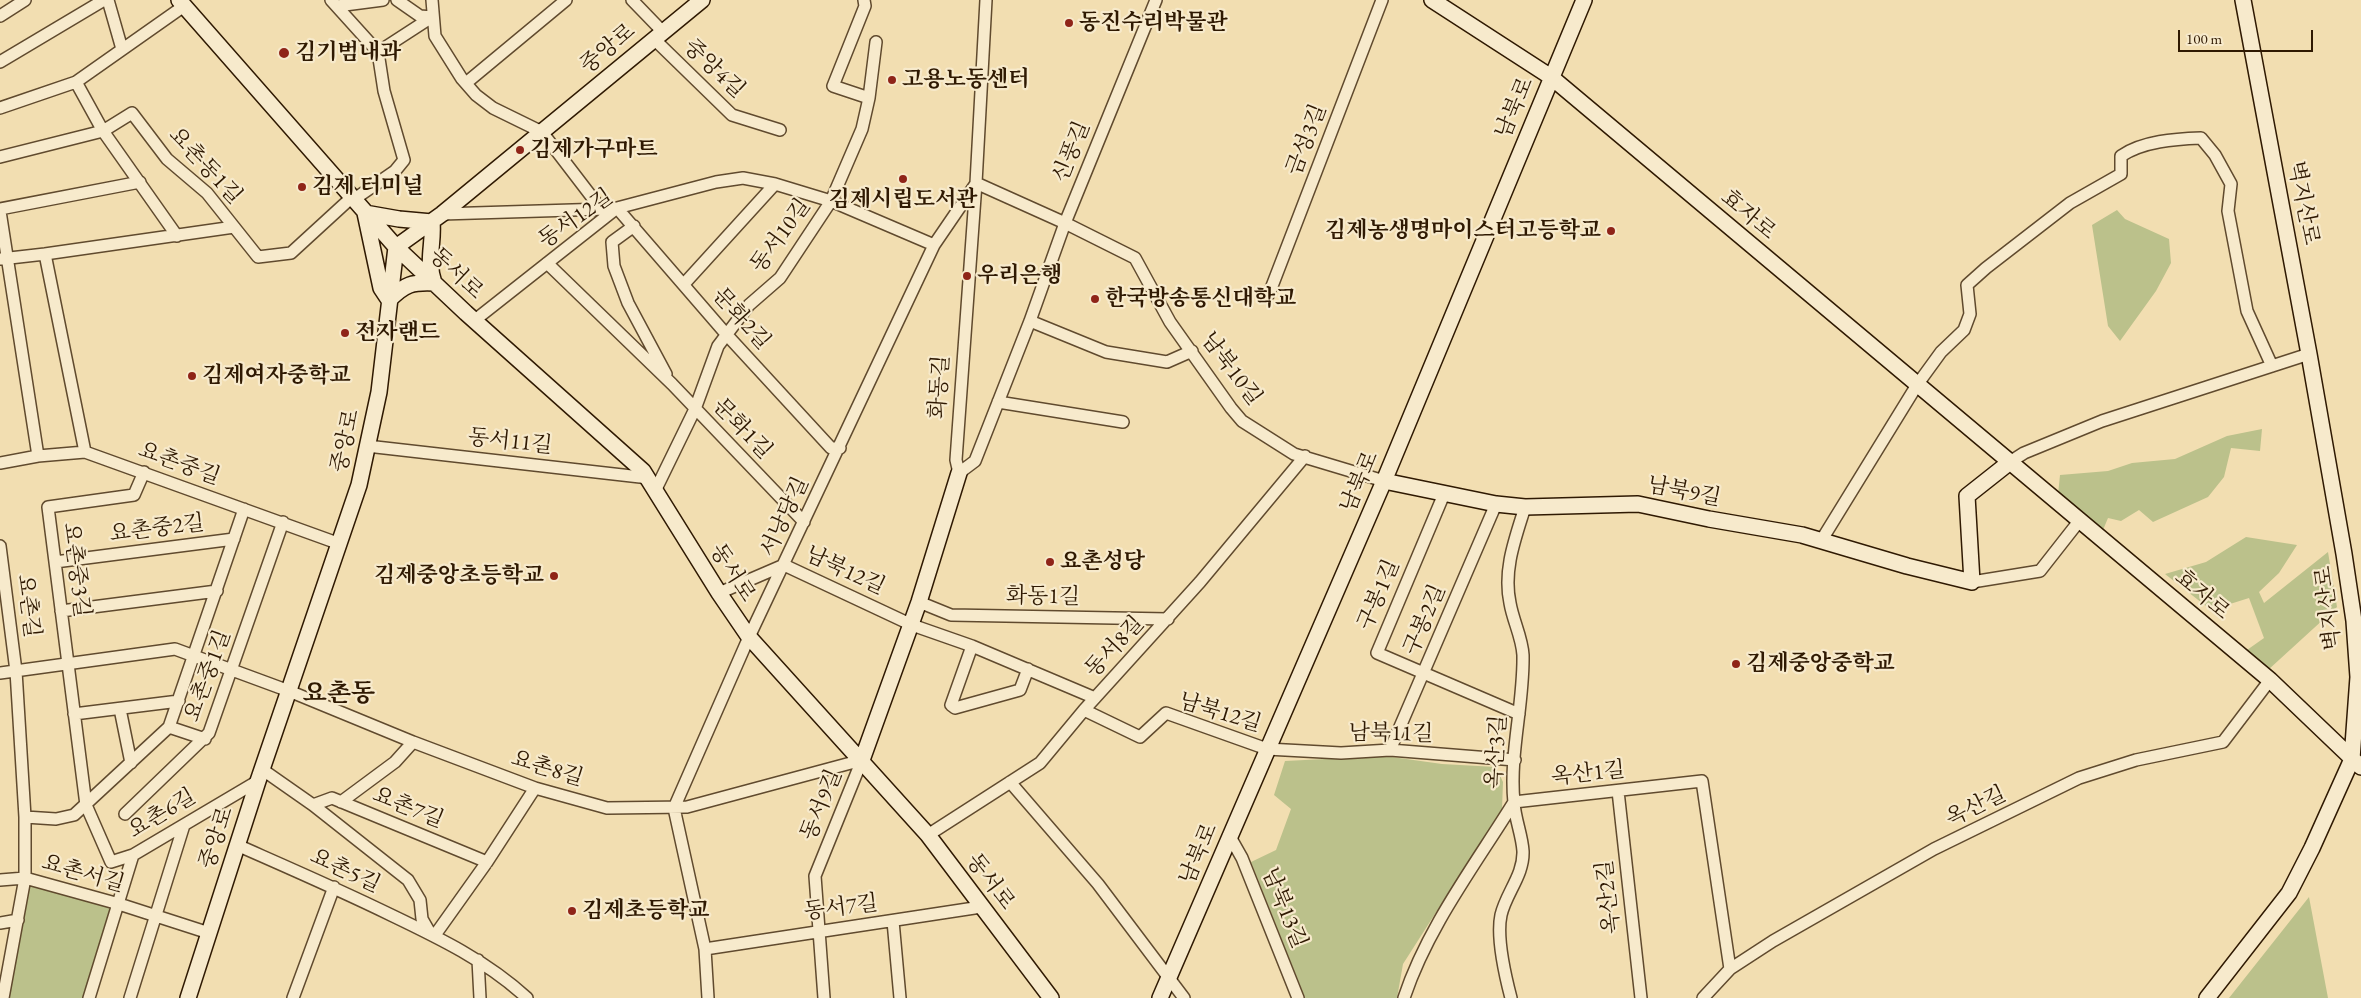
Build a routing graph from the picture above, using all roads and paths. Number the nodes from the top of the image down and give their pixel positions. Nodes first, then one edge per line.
1 (24, 0) edge
2 (104, 0) edge
3 (108, 0) edge
4 (384, 0) edge
5 (397, 0) edge
6 (432, 0) edge
7 (566, 0) edge
8 (632, 0) edge
9 (702, 0) edge
10 (864, 0) edge
11 (986, 0) edge
12 (1156, 0) edge
13 (1382, 0) edge
14 (1432, 0) edge
15 (1584, 0) edge
16 (2242, 0) edge
17 (182, 3) edge
18 (334, 3) edge
19 (0, 16) edge
20 (432, 17) junction
21 (658, 35) junction
22 (876, 42) dead end
23 (122, 49) junction
24 (378, 52) junction
25 (0, 62) edge
26 (1551, 77) junction
27 (76, 82) junction
28 (466, 83) junction
29 (869, 98) junction
30 (0, 108) edge
31 (780, 130) dead end
32 (103, 131) junction
33 (542, 132) junction
34 (0, 158) edge
35 (140, 182) junction
36 (976, 183) junction
37 (775, 184) junction
38 (352, 199) junction
39 (831, 200) junction
40 (617, 208) junction
41 (601, 209) junction
42 (0, 210) edge
43 (365, 212) junction
44 (437, 218) junction
45 (1065, 222) junction
46 (634, 226) junction
47 (234, 227) junction
48 (176, 236) junction
49 (934, 245) junction
50 (396, 247) junction
51 (45, 254) junction
52 (4, 258) edge
53 (548, 263) junction
54 (434, 283) junction
55 (684, 284) junction
56 (1269, 294) dead end
57 (389, 300) junction
58 (475, 320) junction
59 (1030, 321) junction
60 (726, 334) junction
61 (1192, 350) junction
62 (2310, 354) junction
63 (2272, 366) junction
64 (672, 384) junction
65 (1917, 385) junction
66 (998, 402) junction
67 (695, 409) junction
68 (1123, 422) dead end
69 (366, 446) junction
70 (840, 448) junction
71 (85, 452) junction
72 (38, 456) junction
73 (1305, 456) junction
74 (2010, 462) junction
75 (0, 463) edge
76 (144, 472) junction
77 (959, 473) junction
78 (1384, 480) junction
79 (652, 484) junction
80 (1444, 494) junction
81 (1496, 504) junction
82 (1525, 507) junction
83 (244, 509) junction
84 (2080, 520) junction
85 (283, 522) junction
86 (804, 522) junction
87 (234, 540) junction
88 (1821, 541) junction
89 (340, 544) junction
90 (0, 546) edge
91 (55, 562) junction
92 (784, 565) junction
93 (1972, 582) junction
94 (217, 591) junction
95 (719, 593) junction
96 (919, 602) junction
97 (62, 611) junction
98 (1168, 619) junction
99 (912, 625) junction
100 (749, 637) junction
101 (972, 646) junction
102 (194, 656) junction
103 (68, 664) junction
104 (1028, 669) junction
105 (233, 670) junction
106 (16, 671) junction
107 (0, 673) edge
108 (1424, 673) junction
109 (2360, 677) edge
110 (2270, 680) junction
111 (289, 691) junction
112 (1095, 698) junction
113 (179, 701) junction
114 (120, 709) junction
115 (1084, 710) junction
116 (74, 714) junction
117 (1519, 714) junction
118 (169, 727) junction
119 (205, 739) junction
120 (413, 742) junction
121 (1267, 749) junction
122 (1390, 750) junction
123 (862, 760) junction
124 (1514, 760) junction
125 (131, 763) junction
126 (2356, 763) edge
127 (260, 775) junction
128 (1010, 782) junction
129 (534, 788) junction
130 (1618, 791) junction
131 (342, 802) junction
132 (1514, 802) junction
133 (86, 805) junction
134 (313, 805) junction
135 (674, 808) junction
136 (125, 814) dead end
137 (25, 818) junction
138 (184, 825) junction
139 (928, 835) junction
140 (1229, 835) junction
141 (237, 846) junction
142 (134, 855) junction
143 (111, 862) joint
144 (487, 862) junction
145 (25, 878) junction
146 (0, 880) edge
147 (334, 887) junction
148 (118, 904) junction
149 (981, 907) junction
150 (155, 916) junction
151 (18, 920) junction
152 (893, 921) junction
153 (0, 923) edge
154 (818, 930) junction
155 (209, 933) junction
156 (432, 934) junction
157 (705, 949) junction
158 (478, 960) junction
159 (4, 970) edge
160 (1730, 970) junction
161 (1169, 978) junction
162 (525, 997) edge
163 (3, 998) edge
164 (89, 998) edge
165 (130, 998) edge
166 (188, 998) edge
167 (293, 998) edge
168 (480, 998) edge
169 (708, 998) edge
170 (824, 998) edge
171 (900, 998) edge
172 (1051, 998) edge
173 (1160, 998) edge
174 (1184, 998) edge
175 (1298, 998) edge
176 (1404, 998) edge
177 (1511, 998) edge
178 (1641, 998) edge
179 (1703, 998) edge
180 (2207, 998) edge

1 - 19 street
2 - 25 street
3 - 23 street
4 - 18 street
5 - 20 street
6 - 20 street
7 - 28 street
8 - 21 street, 중앙4길
9 - 21 street, 중앙로
10 - 29 street
11 - 36 street, 화동길
12 - 45 street, 신풍길
13 - 56 street, 금성3길
14 - 26 street, 효자로
15 - 26 street, 남북로
16 - 62 street, 벽지산로
17 - 23 street
17 - 38 street, 동서로
18 - 24 street
20 - 24 street
20 - 28 street
21 - 31 street, 중앙4길
21 - 33 street, 중앙로
22 - 29 street, 동서10길
23 - 27 street
24 - 38 street
26 - 65 street, 효자로
26 - 78 street, 남북로
27 - 30 street
27 - 32 street
28 - 33 street
29 - 39 street, 동서10길
32 - 34 street, 요촌동1길
32 - 35 street
32 - 47 street, 요촌동1길
33 - 41 street
33 - 44 street, 중앙로
35 - 42 street
35 - 48 street
36 - 45 street, 남북10길
36 - 49 street, 서낭당길
36 - 77 street, 화동길
37 - 39 street, 동서12길
37 - 40 street, 동서12길
37 - 55 street
38 - 43 street, 동서로
38 - 47 street
39 - 49 street, 동서12길
39 - 60 street, 동서10길
40 - 41 street
40 - 46 street, 문화2길
40 - 53 street, 동서12길
41 - 44 street
42 - 52 street
43 - 44 street
43 - 50 street, 동서로
43 - 57 street
44 - 50 street, 중앙로
44 - 54 street
45 - 59 street, 신풍길
45 - 61 street, 남북10길
46 - 55 street, 문화2길
46 - 64 street, 문화1길
47 - 48 street, 요촌동1길
48 - 51 street, 요촌동1길
49 - 70 street, 서낭당길
50 - 54 street, 동서로
50 - 57 street, 중앙로
51 - 52 street, 요촌동1길
51 - 71 street
52 - 72 street
53 - 58 street, 동서12길
53 - 64 street, 문화1길
54 - 57 street
54 - 58 street, 동서로
55 - 60 street, 문화2길
57 - 69 street, 중앙로
58 - 79 street, 동서로
59 - 61 street
59 - 66 street, 신풍길
60 - 67 street, 동서10길
60 - 70 street, 문화2길
61 - 73 street, 남북10길
62 - 63 street
62 - 109 street, 벽지산로
63 - 65 street
63 - 74 street
64 - 67 street, 문화1길
65 - 74 street, 효자로
65 - 88 street
66 - 68 street
66 - 77 street, 신풍길
67 - 79 street, 동서10길
67 - 86 street, 문화1길
69 - 79 street, 동서11길
69 - 89 street, 중앙로
70 - 86 street, 서낭당길
71 - 72 street, 요촌중길
71 - 76 street, 요촌중길
72 - 75 street, 요촌중길
73 - 78 street, 남북10길
73 - 98 street, 동서8길
74 - 84 street, 효자로
74 - 93 street
76 - 83 street, 요촌중길
76 - 91 street, 요촌중3길
77 - 96 street, 화동길
78 - 80 street, 남북9길
78 - 121 street, 남북로
79 - 95 street, 동서로
80 - 81 street, 남북9길
80 - 108 street, 구봉1길
81 - 82 street, 남북9길
81 - 108 street, 구봉2길
82 - 88 street, 남북9길
82 - 117 street, 옥산3길
83 - 85 street, 요촌중길
83 - 87 street, 요촌중2길
84 - 93 street
84 - 110 street, 효자로
85 - 89 street, 요촌중길
85 - 105 street, 요촌중1길
86 - 92 street, 서낭당길
87 - 91 street, 요촌중2길
87 - 94 street, 요촌중2길
88 - 93 street, 남북9길
89 - 111 street, 중앙로
90 - 106 street, 요촌길
91 - 97 street, 요촌중3길
92 - 95 street
92 - 99 street, 남북12길
92 - 100 street, 서낭당길
94 - 97 street
94 - 102 street, 요촌중2길
95 - 100 street, 동서로
96 - 98 street, 화동1길
96 - 99 street, 화동길
97 - 103 street, 요촌중3길
98 - 112 street, 동서8길
99 - 101 street, 남북12길
99 - 123 street, 화동길
100 - 123 street, 동서로
100 - 135 street, 서낭당길
101 - 104 street, 남북12길
101 - 104 street
102 - 103 street
102 - 105 street
102 - 113 street, 요촌중2길
103 - 106 street
103 - 116 street, 요촌중3길
104 - 112 street, 남북12길
105 - 111 street
105 - 119 street, 요촌중1길
106 - 107 street, 요촌길
106 - 137 street, 요촌길
108 - 117 street, 구봉1길
108 - 122 street, 구봉2길
109 - 126 street, 벽지산로
110 - 126 street, 효자로
110 - 160 street, 옥산길
111 - 120 street, 요촌8길
111 - 127 street, 중앙로
112 - 115 street, 동서8길
113 - 114 street
113 - 118 street, 요촌중2길
114 - 116 street
114 - 125 street
115 - 121 street, 남북12길
115 - 128 street, 동서8길
116 - 133 street, 요촌중3길
117 - 124 street, 옥산3길
118 - 119 street
118 - 125 street, 요촌중2길
119 - 136 street, 요촌중1길
120 - 129 street, 요촌8길
120 - 131 street
121 - 122 street, 남북11길
121 - 140 street, 남북로
122 - 124 street, 남북11길
123 - 135 street, 동서9길
123 - 139 street, 동서로
123 - 154 street, 동서9길
124 - 132 street, 옥산3길
125 - 133 street, 요촌중2길
126 - 180 street, 벽지산로
127 - 134 street
127 - 138 street, 요촌6길
127 - 141 street, 중앙로
128 - 139 street, 동서8길
128 - 161 street
129 - 135 street, 요촌8길
129 - 144 street
130 - 132 street, 옥산1길
130 - 160 street, 옥산1길
130 - 178 street, 옥산2길
131 - 134 street, 요촌7길
131 - 144 street, 요촌7길
132 - 176 street
132 - 177 street, 옥산3길
133 - 137 street, 요촌중2길
133 - 143 street, 요촌중3길
134 - 156 street
135 - 157 street
137 - 145 street, 요촌길
138 - 142 street, 요촌6길
138 - 150 street
139 - 149 street, 동서로
140 - 161 street, 남북로
140 - 175 street, 남북13길
141 - 147 street, 요촌5길
141 - 155 street, 중앙로
142 - 143 street, 요촌6길
142 - 148 street
144 - 156 street
145 - 146 street, 요촌서길
145 - 148 street, 요촌서길
145 - 151 street, 요촌길
147 - 156 street, 요촌5길
147 - 167 street
148 - 150 street, 요촌서길
148 - 164 street
149 - 152 street, 동서7길
149 - 172 street, 동서로
150 - 155 street, 요촌서길
150 - 165 street
151 - 153 street
151 - 159 street, 요촌길
152 - 154 street, 동서7길
152 - 171 street
154 - 157 street, 동서7길
154 - 170 street, 동서9길
155 - 166 street, 중앙로
156 - 158 street, 요촌5길
157 - 169 street
158 - 162 street, 요촌5길
158 - 168 street
159 - 163 street, 요촌길
160 - 179 street, 옥산길
161 - 173 street, 남북로
161 - 174 street

